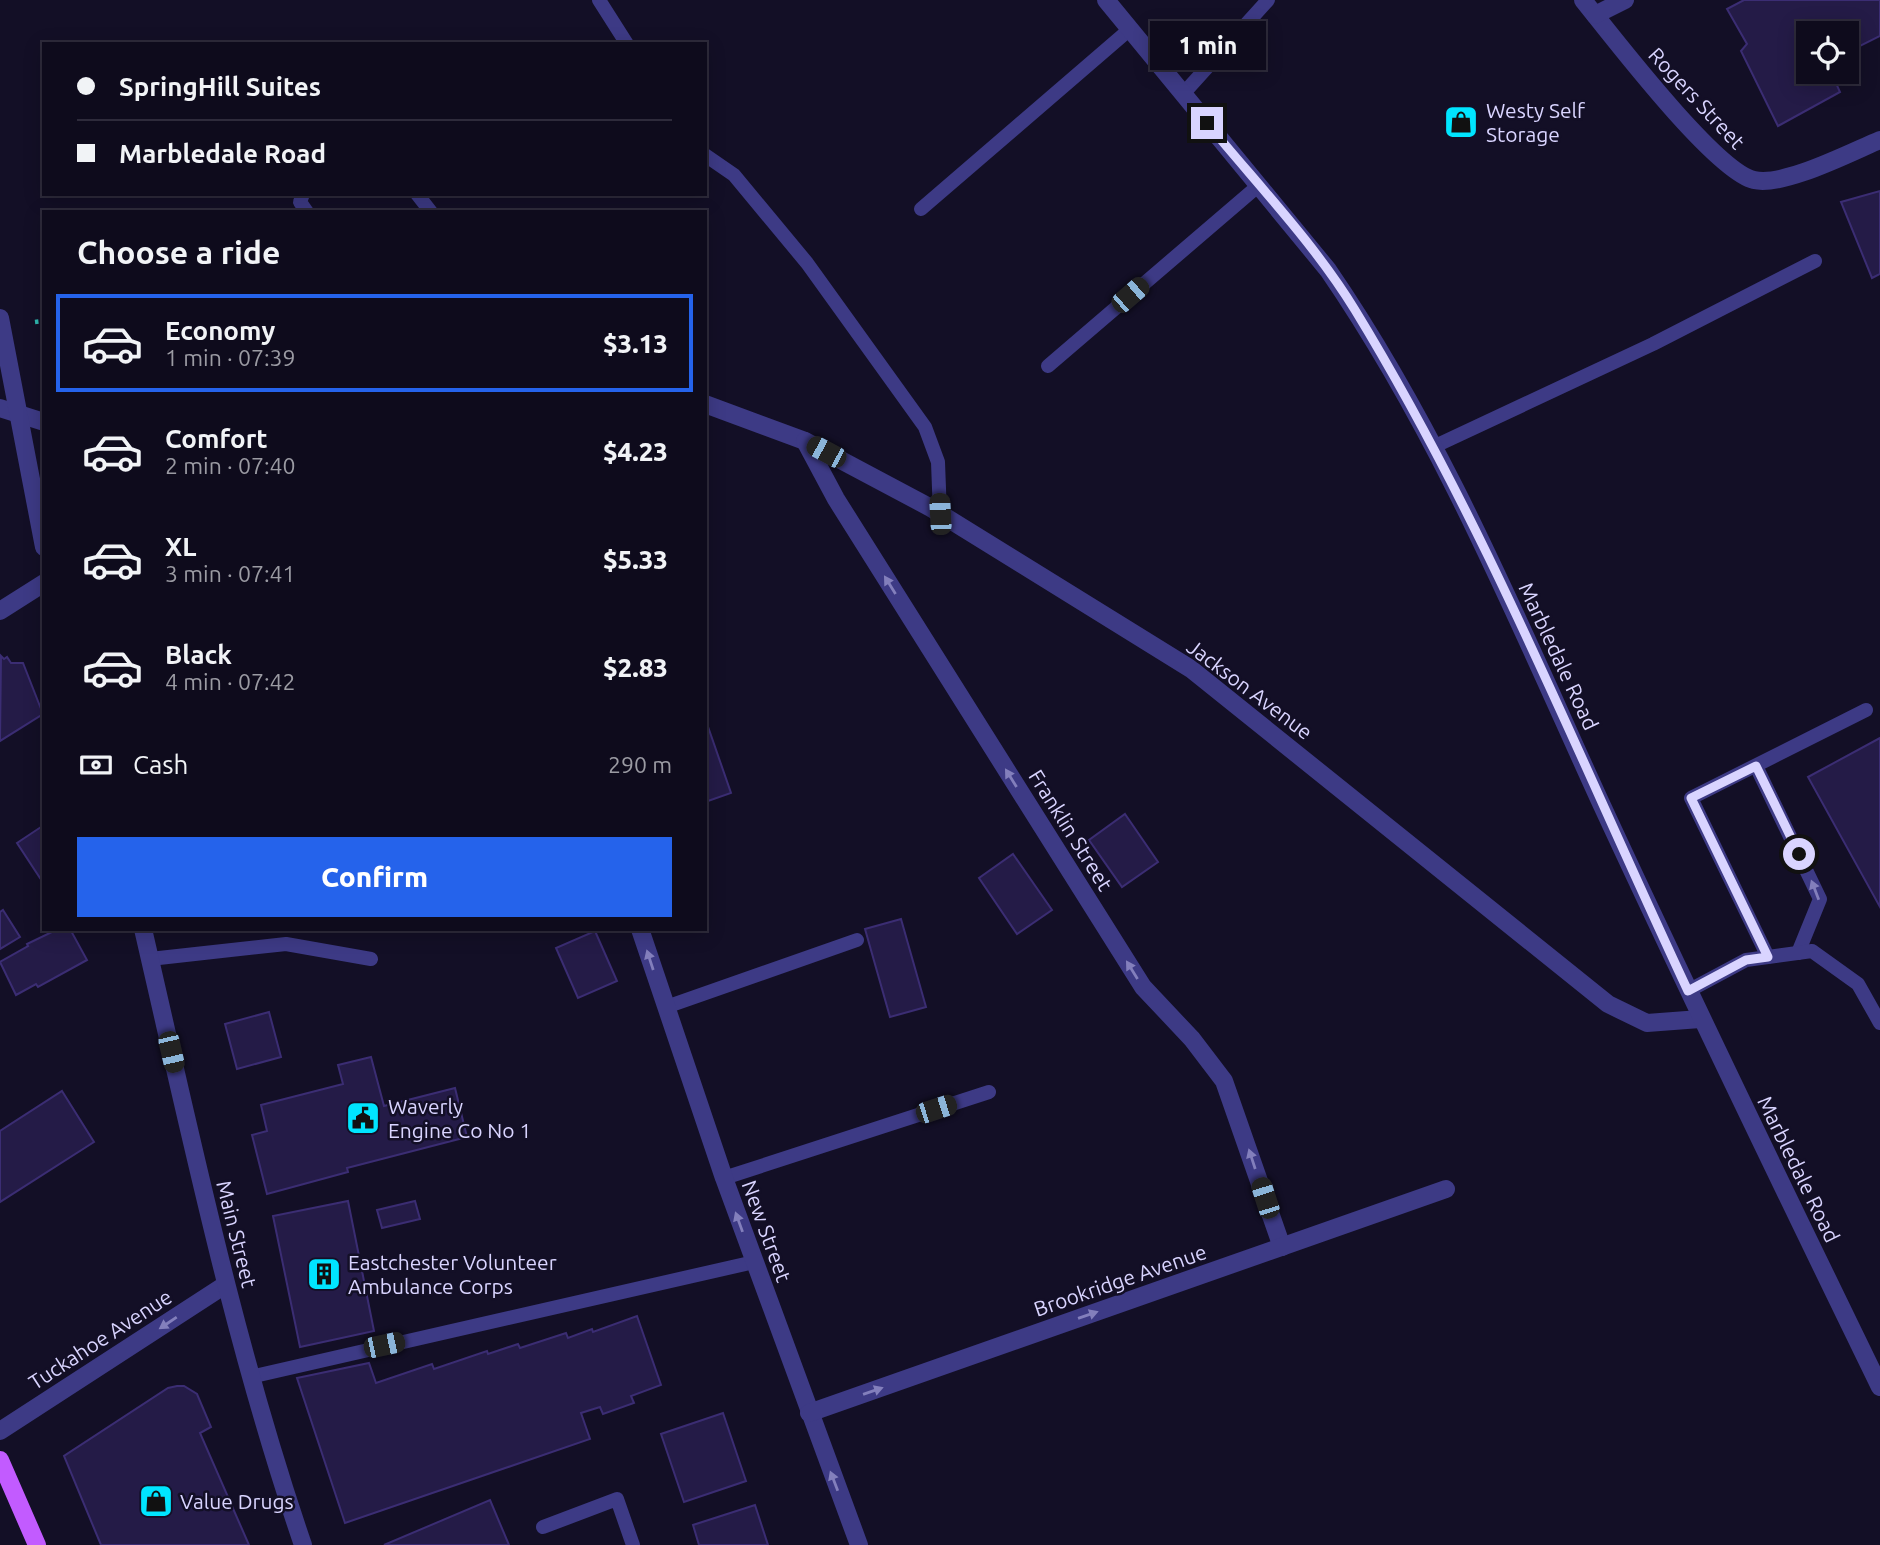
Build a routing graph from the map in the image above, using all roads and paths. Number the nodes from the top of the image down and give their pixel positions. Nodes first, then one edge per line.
1 (599, 0) edge
2 (1106, 0) edge
3 (1268, 0) edge
4 (1583, 0) edge
5 (1625, 0) edge
6 (1595, 15) junction
7 (1130, 29) junction
8 (626, 42) edge
9 (1183, 94) junction
10 (1880, 140) edge
11 (707, 156) edge
12 (1258, 186) junction
13 (419, 196) edge
14 (921, 209) dead end
15 (429, 210) edge
16 (1815, 261) dead end
17 (0, 318) edge
18 (42, 321) edge
19 (36, 322) dead end
20 (1048, 366) dead end
21 (707, 405) edge
22 (8, 410) edge
23 (42, 421) edge
24 (805, 441) junction
25 (1433, 447) junction
26 (940, 514) junction
27 (42, 539) edge
28 (42, 584) edge
29 (0, 611) edge
30 (1867, 710) dead end
31 (1756, 766) junction
32 (143, 931) edge
33 (641, 931) edge
34 (857, 940) dead end
35 (1798, 953) junction
36 (1768, 957) junction
37 (150, 959) junction
38 (371, 959) dead end
39 (1688, 991) junction
40 (666, 1007) junction
41 (1700, 1019) junction
42 (1880, 1023) edge
43 (989, 1092) dead end
44 (724, 1178) junction
45 (1446, 1189) dead end
46 (1282, 1247) junction
47 (754, 1262) junction
48 (225, 1285) junction
49 (250, 1377) junction
50 (1880, 1387) edge
51 (809, 1413) junction
52 (0, 1431) edge
53 (0, 1460) edge
54 (544, 1527) dead end
55 (37, 1545) edge
56 (303, 1545) edge
57 (633, 1545) edge
58 (859, 1545) edge

1 - 8 lane
2 - 7 street, Marbledale Road
3 - 9 lane
4 - 6 street, Rogers Street
5 - 6 street
6 - 10 street, Rogers Street
7 - 9 street, Marbledale Road
7 - 14 lane
9 - 12 street, Marbledale Road
11 - 26 lane
12 - 20 lane
12 - 25 street, Marbledale Road
13 - 15 lane
16 - 25 lane
17 - 22 street
18 - 19 path
21 - 24 street, Jackson Avenue
22 - 23 street
22 - 27 street
24 - 26 street, Jackson Avenue
46 -> 24 street, Franklin Street
25 - 39 street, Marbledale Road
26 - 41 street, Jackson Avenue
28 - 29 street
30 - 31 lane
35 -> 31 lane
31 - 36 lane
32 - 37 street, Main Street
40 -> 33 street, New Street
34 - 40 lane
35 - 36 lane
35 - 42 lane
36 - 39 lane
37 - 38 lane
37 - 48 street, Main Street
39 - 41 street, Marbledale Road
40 - 44 street, New Street
41 - 50 street, Marbledale Road
43 - 44 lane
47 -> 44 street, New Street
45 - 46 street, Brookridge Avenue
51 -> 46 street, Brookridge Avenue
47 - 49 lane
47 - 51 street, New Street
48 - 49 street, Main Street
48 -> 52 street, Tuckahoe Avenue
49 - 56 street, Main Street
58 -> 51 street, New Street
53 - 55 main road
54 - 57 lane

